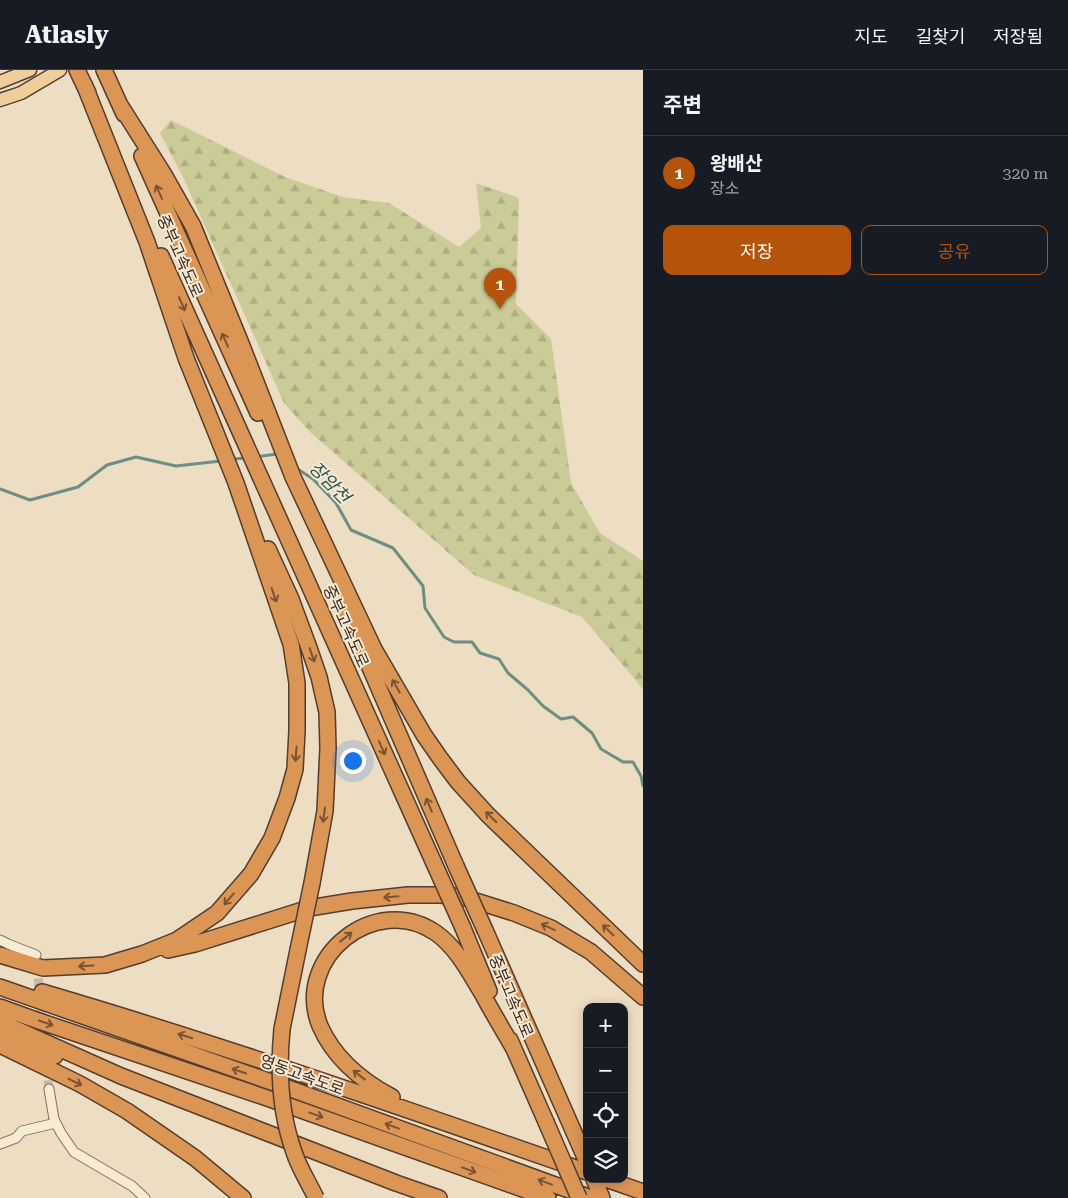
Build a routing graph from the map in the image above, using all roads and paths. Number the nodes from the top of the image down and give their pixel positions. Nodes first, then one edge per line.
1 (30, 70) edge
2 (60, 70) edge
3 (77, 70) edge
4 (105, 71) edge
5 (0, 82) edge
6 (84, 84) junction
7 (0, 100) edge
8 (120, 105) junction
9 (236, 482) junction
10 (0, 940) edge
11 (0, 955) edge
12 (36, 955) dead end
13 (128, 958) junction
14 (643, 964) edge
15 (0, 979) edge
16 (0, 987) edge
17 (643, 997) edge
18 (0, 1007) edge
19 (0, 1022) edge
20 (0, 1036) edge
21 (0, 1045) edge
22 (514, 1049) junction
23 (48, 1089) tunnel mouth
24 (430, 1118) junction
25 (56, 1123) junction
26 (0, 1144) edge
27 (583, 1153) edge
28 (583, 1171) edge
29 (596, 1183) edge
30 (617, 1183) edge
31 (643, 1192) edge
32 (145, 1198) edge
33 (243, 1198) edge
34 (316, 1198) edge
35 (418, 1198) edge
36 (439, 1198) edge
37 (548, 1198) edge
38 (579, 1198) edge
39 (591, 1198) edge
40 (602, 1198) edge

1 - 5 main road
2 - 7 main road
3 - 6 highway, 중부고속도로
4 - 8 highway, 중부고속도로
6 - 9 highway
6 -> 22 highway, 중부고속도로, bridge
14 -> 8 highway
27 -> 8 highway, 중부고속도로, bridge
9 -> 13 highway
9 -> 34 highway, bridge
10 - 12 street
13 -> 11 highway
17 -> 13 highway
24 -> 15 highway
39 -> 16 highway, 영동고속도로
18 -> 37 highway, 영동고속도로
19 - 36 highway
20 - 35 highway
21 -> 33 highway
24 -> 22 highway
22 - 38 highway, 중부고속도로, bridge
23 - 25 street
24 - 28 highway
25 - 26 street
25 - 32 street
29 - 40 highway
30 - 31 highway

